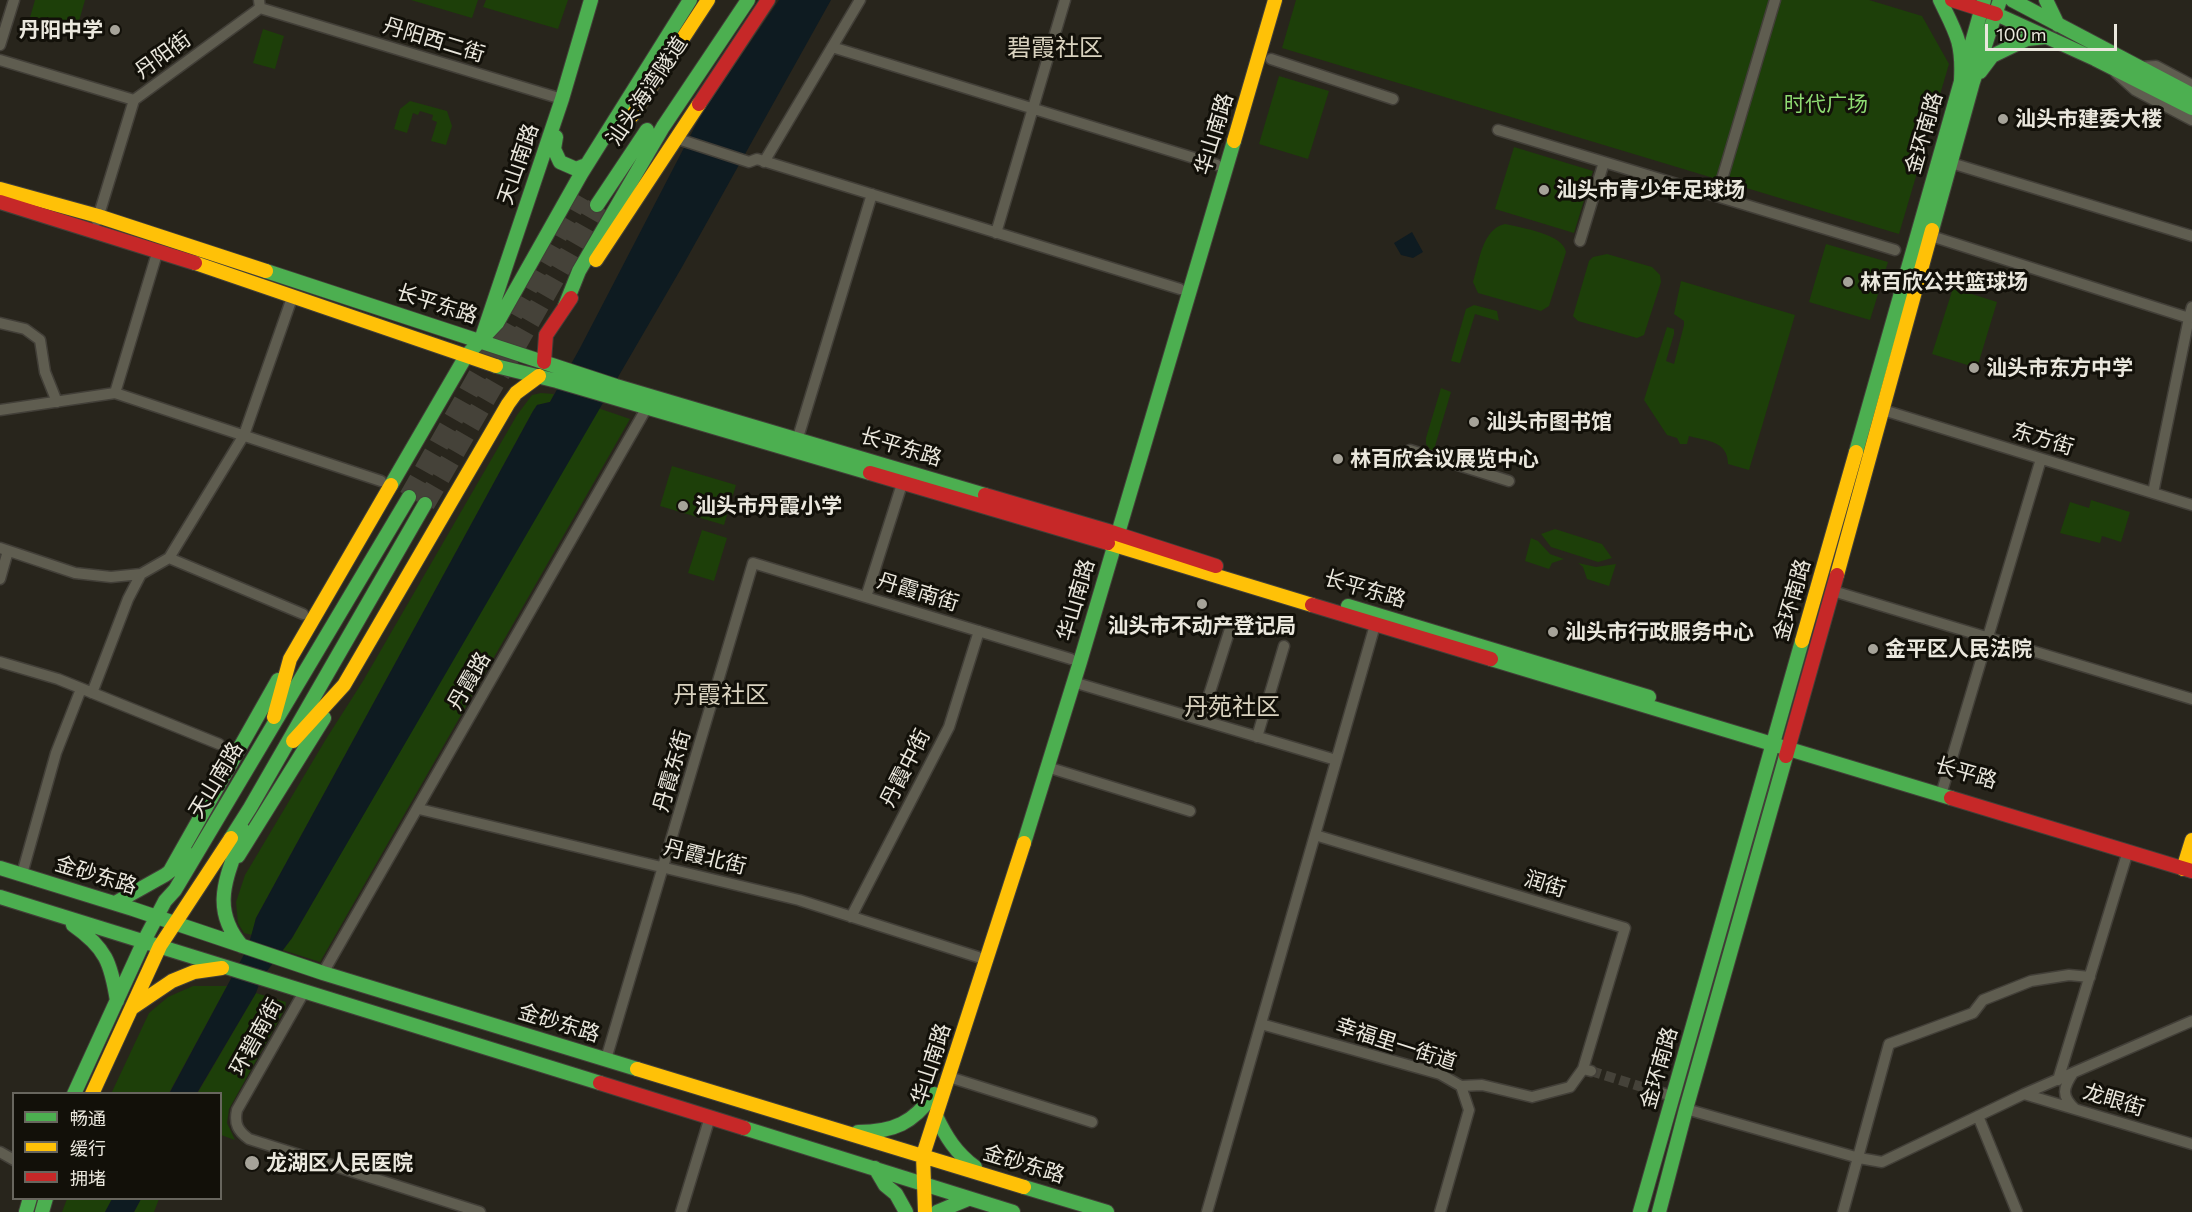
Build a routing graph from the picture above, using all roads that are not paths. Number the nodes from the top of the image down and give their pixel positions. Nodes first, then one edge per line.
1 (14, 0) edge
2 (591, 0) edge
3 (599, 0) edge
4 (690, 0) edge
5 (708, 0) edge
6 (733, 0) edge
7 (748, 0) edge
8 (768, 0) edge
9 (860, 0) edge
10 (1065, 0) edge
11 (1266, 0) edge
12 (1275, 0) edge
13 (1775, 0) edge
14 (1940, 0) edge
15 (1952, 0) edge
16 (2000, 0) edge
17 (2012, 0) edge
18 (2046, 0) edge
19 (260, 4) edge
20 (1982, 4) edge
21 (1996, 14) junction
22 (2058, 24) junction
23 (2050, 37) junction
24 (0, 45) edge
25 (832, 47) junction
26 (1271, 59) dead end
27 (0, 60) edge
28 (1967, 81) junction
29 (2183, 83) edge
30 (2192, 95) edge
31 (562, 99) junction
32 (1393, 99) dead end
33 (134, 100) junction
34 (2170, 103) junction
35 (2192, 108) edge
36 (1033, 109) junction
37 (2192, 120) edge
38 (1498, 130) dead end
39 (679, 139) junction
40 (764, 162) junction
41 (1604, 162) junction
42 (1951, 163) junction
43 (586, 165) junction
44 (1217, 165) junction
45 (0, 189) edge
46 (872, 194) junction
47 (580, 196) tunnel mouth
48 (1717, 196) junction
49 (0, 202) edge
50 (597, 205) tunnel mouth
51 (96, 223) junction
52 (996, 233) junction
53 (1931, 236) junction
54 (2192, 236) edge
55 (1580, 241) dead end
56 (158, 250) junction
57 (1895, 250) dead end
58 (1180, 289) junction
59 (293, 294) junction
60 (565, 306) junction
61 (2191, 312) edge
62 (0, 323) edge
63 (481, 340) junction
64 (466, 356) junction
65 (544, 362) junction
66 (560, 375) junction
67 (539, 376) junction
68 (613, 392) junction
69 (115, 393) junction
70 (57, 402) junction
71 (646, 409) junction
72 (0, 410) edge
73 (1883, 410) junction
74 (243, 435) junction
75 (796, 445) junction
76 (1410, 450) dead end
77 (2041, 459) junction
78 (381, 481) dead end
79 (1509, 481) dead end
80 (902, 484) junction
81 (2153, 493) junction
82 (409, 497) tunnel mouth
83 (425, 504) tunnel mouth
84 (2192, 505) edge
85 (1111, 538) junction
86 (4, 549) edge
87 (169, 558) junction
88 (753, 563) joint
89 (141, 574) junction
90 (0, 579) edge
91 (1833, 591) junction
92 (866, 597) junction
93 (303, 614) dead end
94 (1375, 625) junction
95 (1230, 629) dead end
96 (980, 631) junction
97 (1988, 638) junction
98 (1284, 646) dead end
99 (290, 659) junction
100 (1071, 659) junction
101 (0, 662) edge
102 (1073, 682) junction
103 (344, 685) junction
104 (81, 689) junction
105 (92, 693) junction
106 (2192, 699) edge
107 (1201, 720) junction
108 (271, 730) junction
109 (1257, 737) junction
110 (1773, 741) junction
111 (219, 744) dead end
112 (1790, 746) junction
113 (283, 753) junction
114 (1336, 760) junction
115 (1047, 767) junction
116 (1943, 788) junction
117 (250, 808) junction
118 (418, 809) junction
119 (1190, 811) dead end
120 (1315, 835) junction
121 (2192, 840) edge
122 (2129, 848) junction
123 (200, 849) junction
124 (2188, 866) edge
125 (231, 867) junction
126 (664, 867) junction
127 (0, 868) edge
128 (170, 872) junction
129 (22, 874) junction
130 (0, 897) edge
131 (115, 903) junction
132 (54, 914) junction
133 (157, 916) junction
134 (851, 917) junction
135 (174, 923) junction
136 (144, 941) junction
137 (160, 946) junction
138 (243, 946) junction
139 (978, 957) junction
140 (229, 968) junction
141 (323, 973) junction
142 (2090, 977) junction
143 (304, 992) junction
144 (117, 1001) junction
145 (131, 1008) junction
146 (2192, 1021) edge
147 (1261, 1024) junction
148 (606, 1059) junction
149 (2073, 1073) junction
150 (949, 1077) junction
151 (2058, 1080) junction
152 (1461, 1086) junction
153 (1654, 1091) tunnel mouth
154 (75, 1092) edge
155 (93, 1092) edge
156 (2024, 1094) junction
157 (934, 1095) junction
158 (1672, 1096) junction
159 (1686, 1108) junction
160 (2075, 1109) junction
161 (936, 1116) junction
162 (1978, 1116) junction
163 (710, 1117) junction
164 (1092, 1122) dead end
165 (842, 1131) junction
166 (2192, 1144) edge
167 (919, 1154) junction
168 (1858, 1158) junction
169 (875, 1168) junction
170 (985, 1174) junction
171 (919, 1183) junction
172 (968, 1199) junction
173 (478, 1212) edge
174 (681, 1212) edge
175 (906, 1212) edge
176 (916, 1212) edge
177 (925, 1212) edge
178 (937, 1212) edge
179 (1013, 1212) edge
180 (1107, 1212) edge
181 (1207, 1212) edge
182 (1440, 1212) edge
183 (1640, 1212) edge
184 (1659, 1212) edge
185 (1843, 1212) edge
186 (2017, 1212) edge

1 - 24 street
2 - 31 main road, 天山南路
3 - 43 main road, 天山南路
4 - 43 main road
5 - 47 main road, 汕头海湾隧道
6 - 50 main road, 汕头海湾隧道
7 - 60 main road
8 - 39 main road
9 - 25 street
10 - 36 street
11 - 44 main road, 华山南路
12 - 85 main road, 华山南路
13 - 48 street
14 - 28 main road
15 - 20 main road
16 - 21 main road, 金环南路
17 - 22 main road
18 - 22 main road
19 - 31 street, 丹阳西二街
19 - 33 street, 丹阳街
20 - 21 main road
20 - 28 main road, 金环南路
21 - 23 main road
21 - 28 main road, 金环南路
22 - 29 main road
23 - 28 main road
23 - 34 main road
25 - 36 street
25 - 40 street
26 - 32 street
27 - 33 street
28 - 42 main road, 金环南路
28 - 110 main road, 金环南路
29 - 30 main road
31 - 63 main road, 天山南路
33 - 51 street, 丹阳街
34 - 35 main road
34 - 37 street
36 - 44 street
36 - 52 street
38 - 41 street
39 - 40 street
39 - 60 main road
40 - 46 street
41 - 48 street
41 - 55 street
42 - 53 main road, 金环南路
42 - 54 street
43 - 63 main road
44 - 58 main road, 华山南路
45 - 51 main road, 长平东路
46 - 52 street
46 - 75 street
48 - 57 street
49 - 51 main road, 长平东路
51 - 56 main road, 长平东路
51 - 63 main road, 长平东路
52 - 58 street
53 - 61 street
53 - 73 main road, 金环南路
56 - 59 main road, 长平东路
56 - 69 street
58 - 85 main road, 华山南路
59 - 64 main road, 长平东路
59 - 74 street
60 - 65 main road
61 - 81 street
62 - 70 street
63 - 64 main road
63 - 65 main road, 长平东路
64 - 67 main road, 长平东路
64 - 99 main road
65 - 66 main road, 长平东路
66 - 67 main road, 长平东路
66 - 68 main road, 长平东路
67 - 103 main road, 天山南路
68 - 71 main road, 长平东路
68 - 75 main road, 长平东路
69 - 70 street
69 - 74 street
70 - 72 street
71 - 75 main road, 长平东路
71 - 118 street, 丹霞路
73 - 77 street, 东方街
73 - 91 main road, 金环南路
74 - 78 street
74 - 87 street
75 - 80 main road, 长平东路
75 - 85 main road, 长平东路
76 - 79 street
77 - 81 street, 东方街
77 - 97 street
80 - 85 main road, 长平东路
80 - 92 street
81 - 84 street, 东方街
82 - 108 main road, 天山南路
83 - 113 main road, 天山南路
85 - 94 main road, 长平东路
85 - 100 main road, 华山南路
85 - 102 main road, 华山南路
85 - 110 main road, 长平东路
86 - 89 street
86 - 90 street
87 - 89 street
87 - 93 street
88 - 92 street, 丹霞南街
88 - 126 street, 丹霞东街
89 - 105 street
91 - 97 street
91 - 112 main road, 金环南路
92 - 96 street, 丹霞南街
94 - 110 main road, 长平东路
94 - 114 street
95 - 107 street
96 - 100 street, 丹霞南街
96 - 134 street, 丹霞中街
97 - 106 street
97 - 116 street
98 - 109 street
99 - 108 main road
99 - 128 main road
100 - 139 main road, 华山南路
101 - 104 street
102 - 107 street
102 - 115 main road, 华山南路
103 - 113 main road, 天山南路
103 - 125 main road, 天山南路
104 - 105 street
104 - 129 street
105 - 111 street
107 - 109 street
108 - 123 main road, 天山南路
109 - 114 street
110 - 112 main road, 长平东路
110 - 158 main road, 金环南路
112 - 116 main road, 长平路
112 - 122 main road, 长平路
112 - 159 main road, 金环南路
113 - 117 main road, 天山南路
114 - 120 street
115 - 119 street
115 - 150 main road, 华山南路
116 - 122 main road, 长平路
117 - 125 main road
117 - 135 main road, 天山南路
118 - 126 street, 丹霞北街
118 - 141 street, 丹霞路
120 - 147 street
120 - 152 street, 润街
121 - 124 main road
122 - 124 main road, 长平路
122 - 142 street
123 - 128 main road
123 - 133 main road, 天山南路
125 - 138 main road
126 - 134 street, 丹霞北街
126 - 148 street, 丹霞东街
127 - 129 main road, 金砂东路
128 - 131 main road
129 - 131 main road, 金砂东路
130 - 132 main road
131 - 133 main road, 金砂东路
132 - 136 main road
132 - 144 main road
133 - 135 main road, 金砂东路
133 - 136 main road, 天山南路
134 - 139 street, 丹霞北街
135 - 137 main road, 天山南路
135 - 138 main road, 金砂东路
136 - 137 main road
136 - 144 main road, 天山南路
137 - 140 main road
137 - 145 main road, 天山南路
138 - 141 main road, 金砂东路
139 - 157 main road, 华山南路
140 - 143 main road
140 - 145 main road
141 - 148 main road, 金砂东路
142 - 151 street
142 - 168 street
143 - 163 main road
143 - 173 street, 环碧南街
144 - 154 main road, 天山南路
145 - 155 main road, 天山南路
146 - 149 street
147 - 152 street, 幸福里一街道
147 - 181 street
148 - 165 main road, 金砂东路
149 - 151 street
149 - 160 street
150 - 161 main road, 华山南路
150 - 164 street
151 - 156 street
152 - 182 street, 幸福里一街道
153 - 158 street
156 - 160 street, 龙眼街
156 - 162 street
157 - 165 main road
157 - 167 main road, 华山南路
158 - 183 main road, 金环南路
159 - 168 street
159 - 184 main road, 金环南路
160 - 166 street, 龙眼街
161 - 167 main road, 华山南路
161 - 170 main road
162 - 168 street
162 - 186 street
163 - 169 main road
163 - 174 street
165 - 167 main road, 金砂东路
167 - 170 main road, 金砂东路
167 - 171 main road, 华山南路
168 - 185 street
169 - 171 main road
169 - 175 main road
170 - 180 main road, 金砂东路
171 - 172 main road
171 - 176 main road, 华山南路
171 - 177 main road, 华山南路
172 - 178 main road
172 - 179 main road

